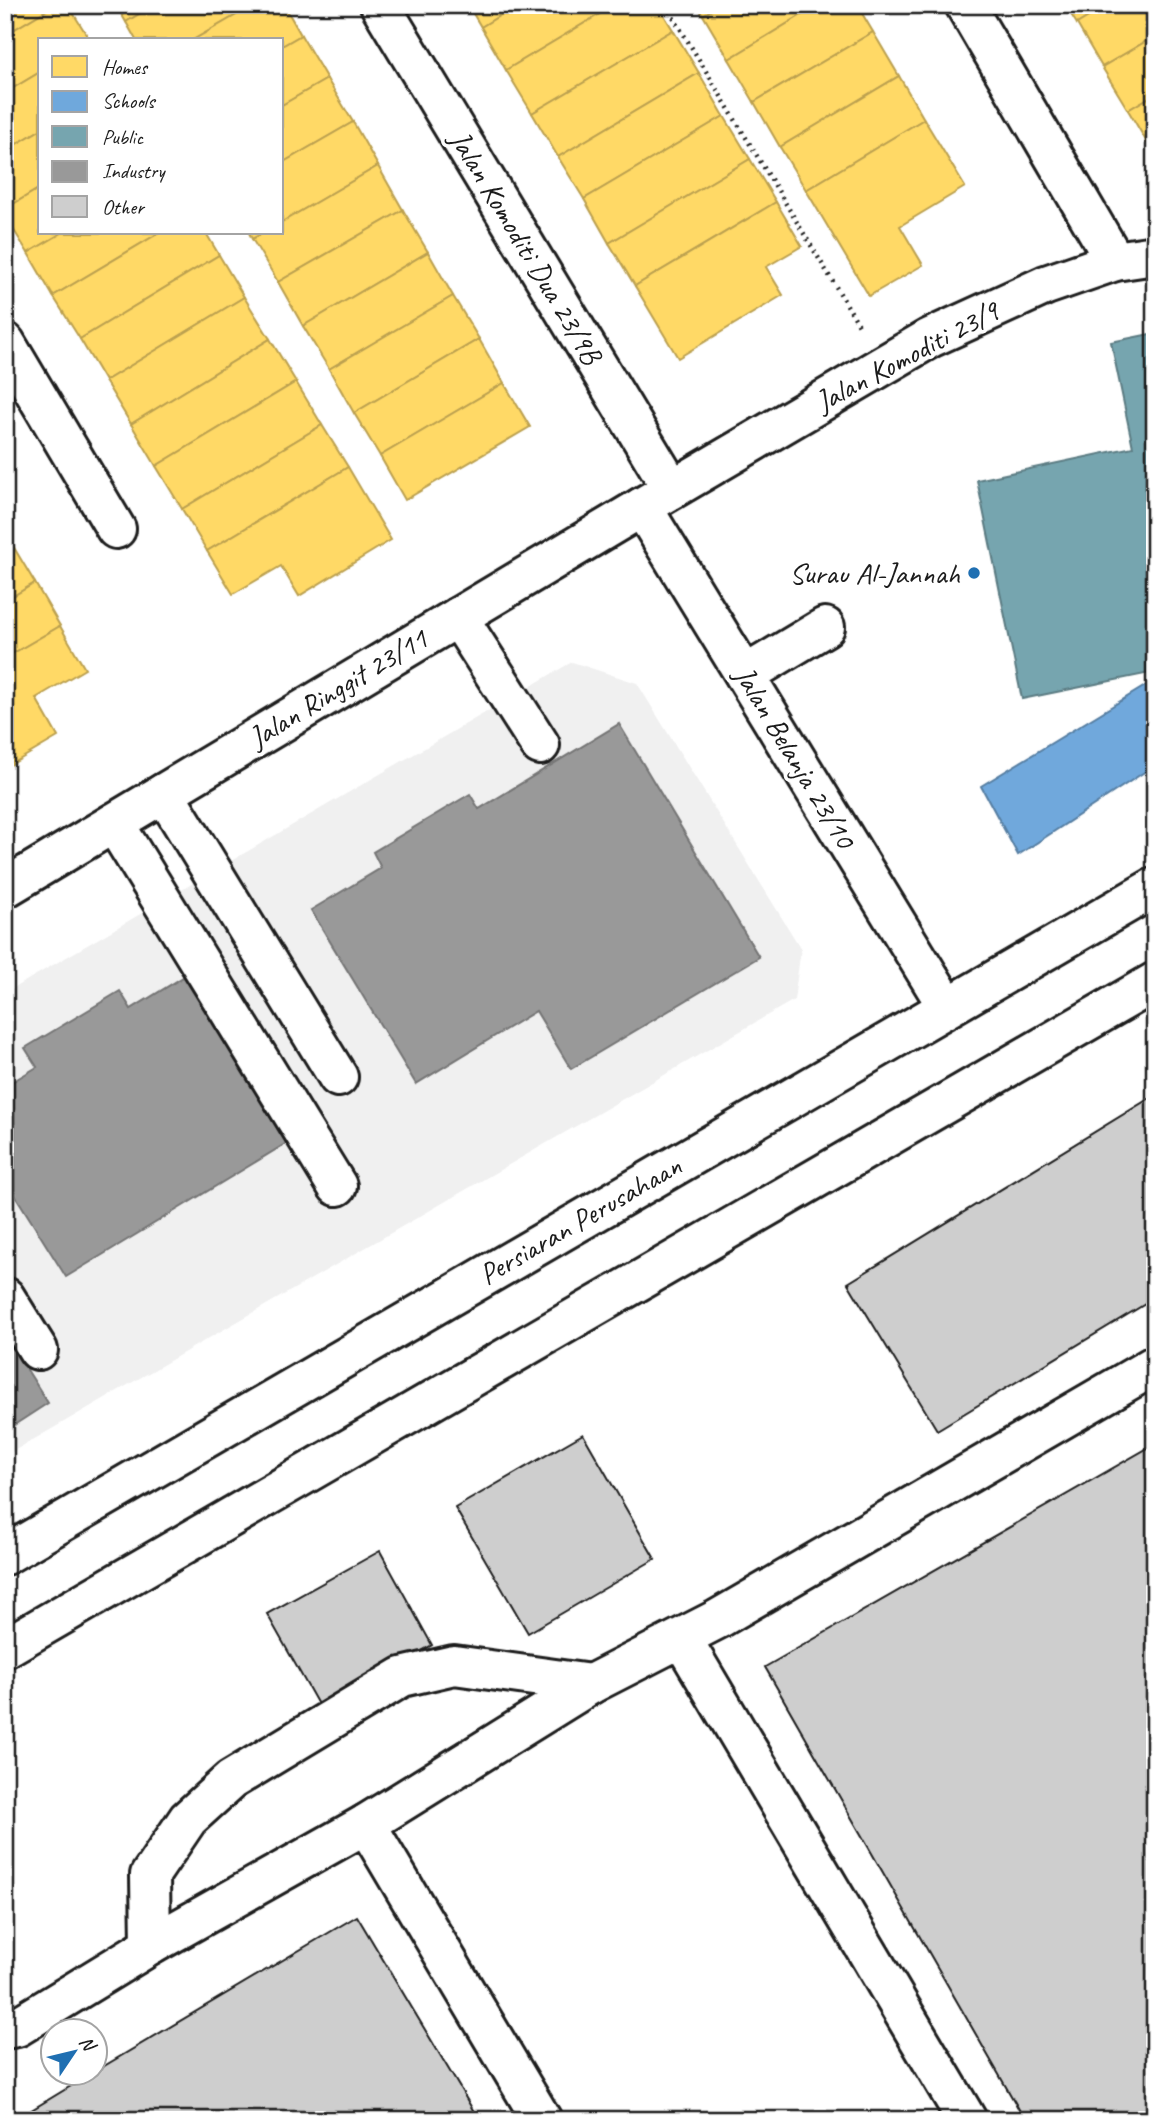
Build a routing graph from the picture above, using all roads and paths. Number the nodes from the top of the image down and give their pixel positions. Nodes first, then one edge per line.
1 (380, 5) edge
2 (666, 5) edge
3 (965, 5) edge
4 (1155, 255) edge
5 (1115, 261) junction
6 (5, 342) edge
7 (883, 365) junction
8 (657, 498) junction
9 (116, 529) dead end
10 (458, 617) junction
11 (825, 627) dead end
12 (746, 675) junction
13 (540, 745) dead end
14 (164, 793) junction
15 (114, 823) junction
16 (1155, 887) edge
17 (5, 888) edge
18 (1155, 982) edge
19 (947, 1006) junction
20 (338, 1077) dead end
21 (337, 1186) dead end
22 (5, 1297) edge
23 (38, 1350) dead end
24 (1155, 1365) edge
25 (5, 1555) edge
26 (681, 1639) junction
27 (5, 1648) edge
28 (591, 1684) junction
29 (366, 1824) junction
30 (151, 1945) junction
31 (5, 2029) edge
32 (542, 2120) edge
33 (967, 2120) edge

1 - 8 street, Jalan Komoditi Dua 23/9B
2 - 7 path
3 - 5 street
4 - 5 street, Jalan Komoditi 23/9
5 - 7 street, Jalan Komoditi 23/9
6 - 9 street
7 - 8 street, Jalan Komoditi 23/9
8 - 10 street, Jalan Ringgit 23/11
8 - 12 street, Jalan Belanja 23/10
10 - 13 street
10 - 14 street, Jalan Ringgit 23/11
11 - 12 street
12 - 19 street, Jalan Belanja 23/10
14 - 15 street, Jalan Ringgit 23/11
14 - 20 street
15 - 17 street, Jalan Ringgit 23/11
15 - 21 street
16 - 19 street, Persiaran Perusahaan
18 - 27 street
19 - 25 street, Persiaran Perusahaan
22 - 23 street
24 - 26 street
26 - 28 street
26 - 33 street
28 - 29 street
28 - 30 street
29 - 30 street
29 - 32 street
30 - 31 street

